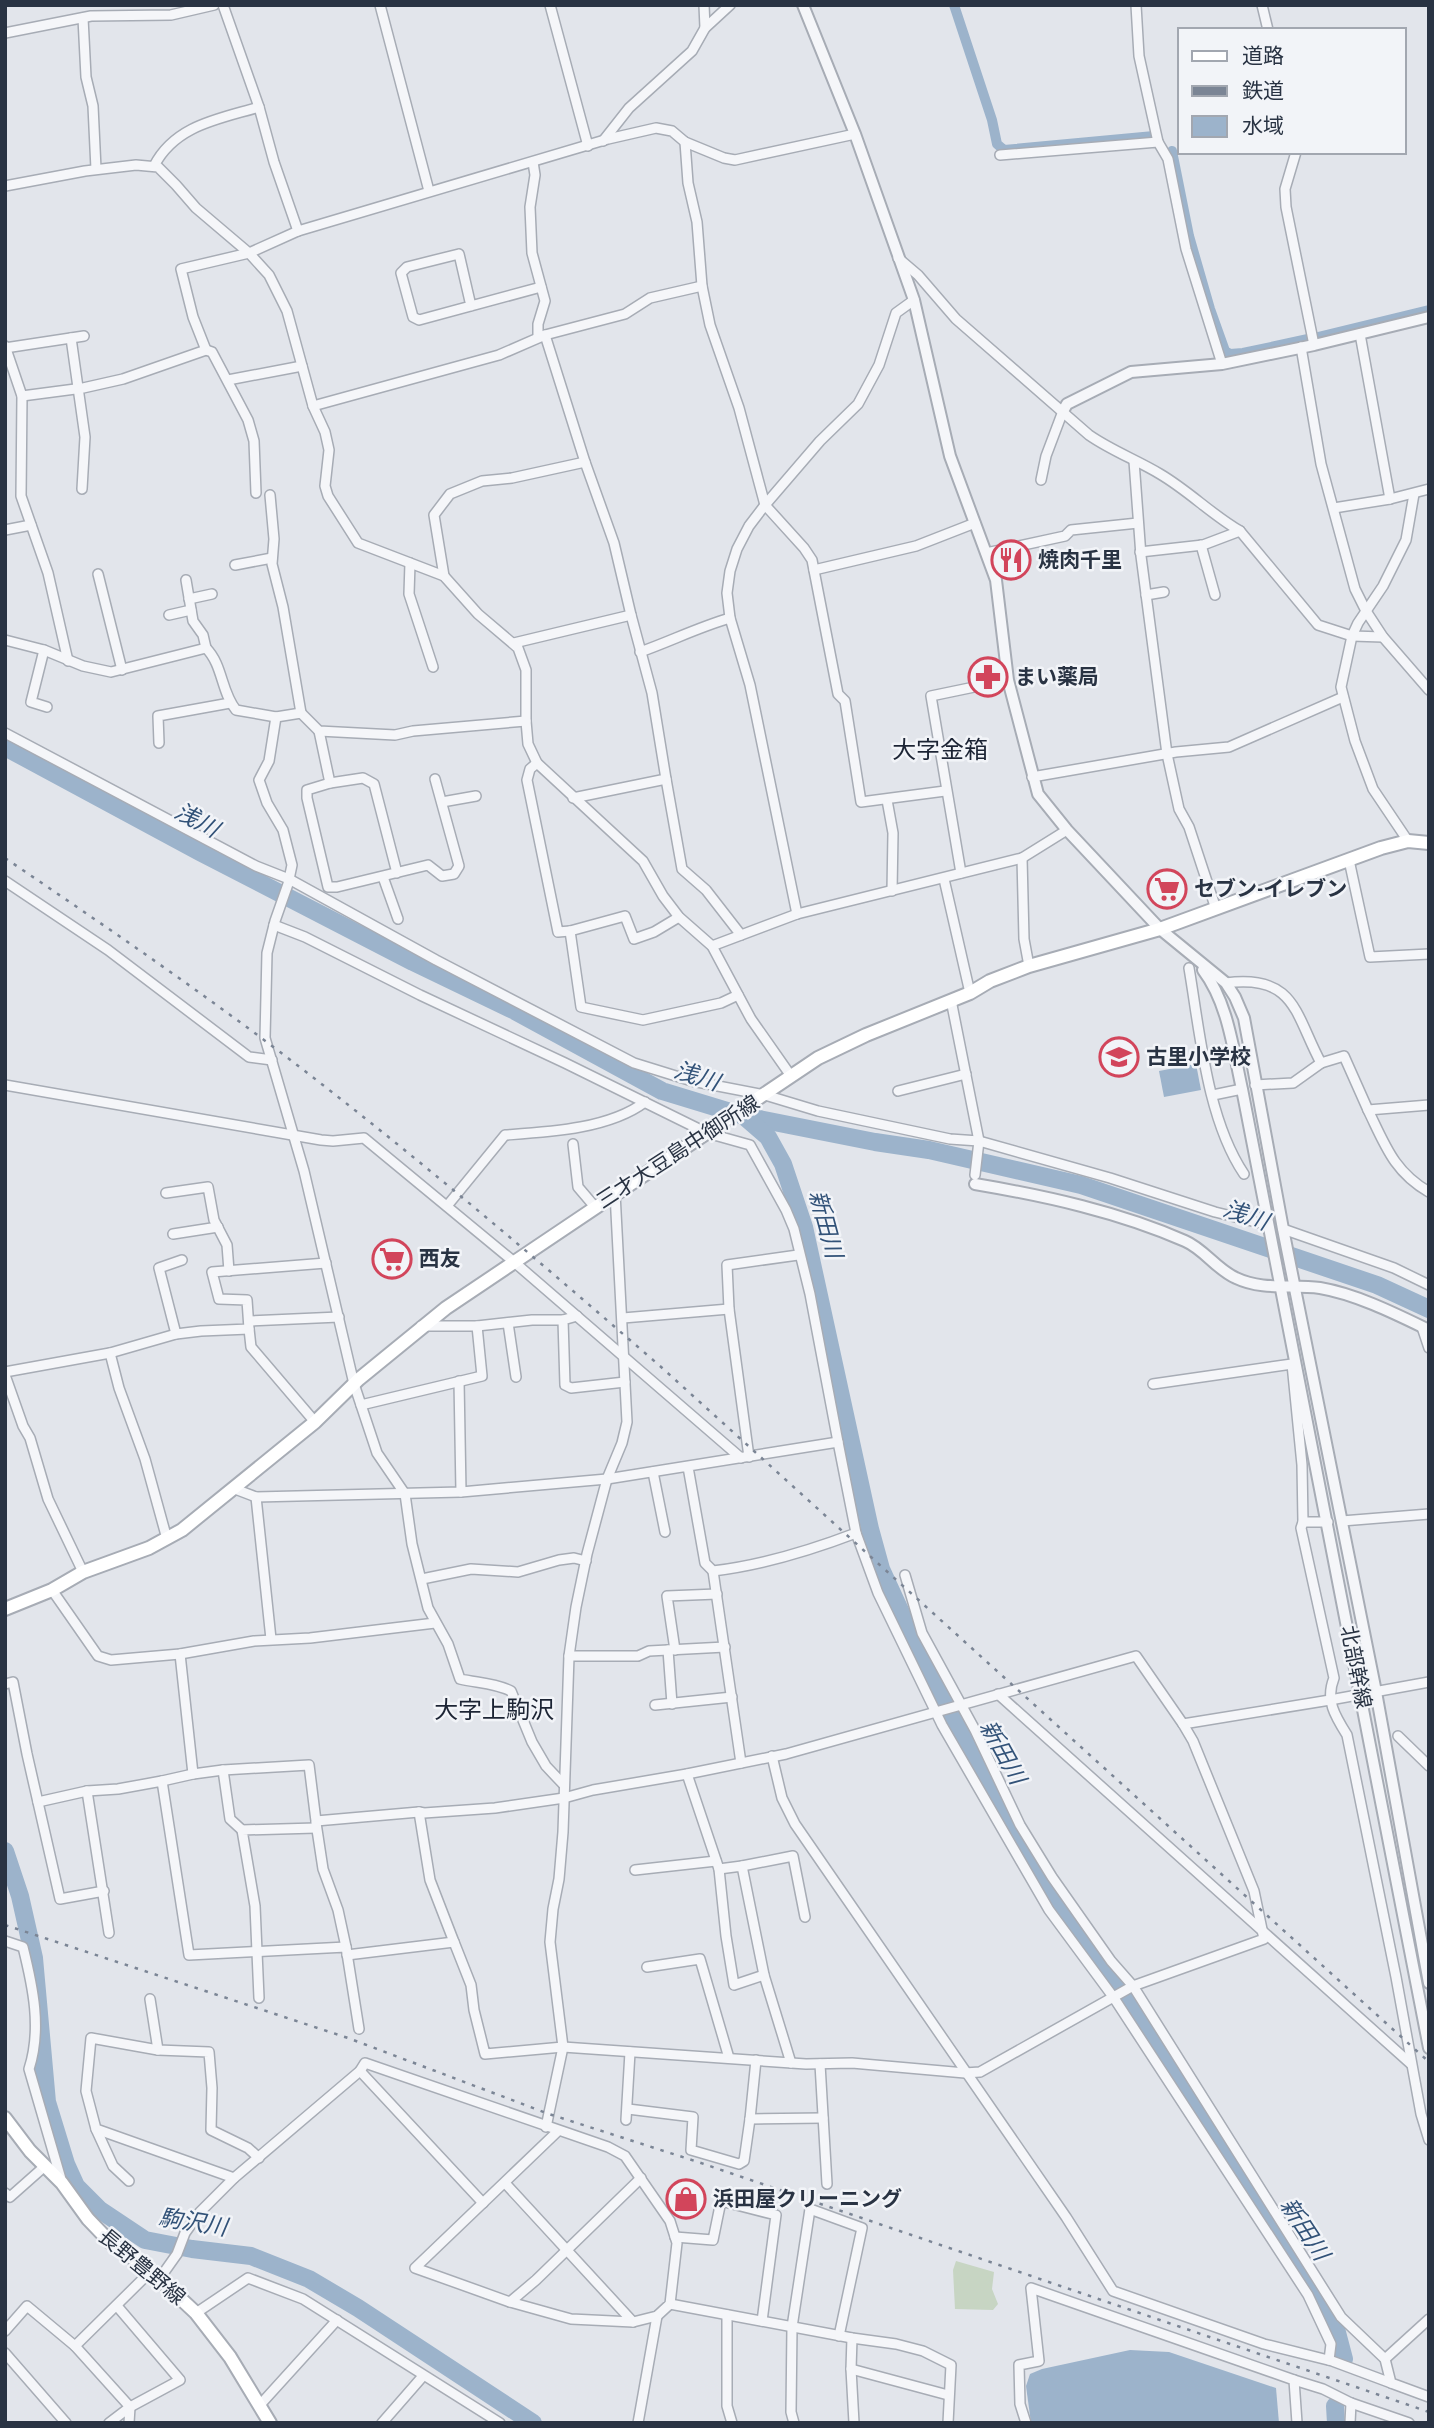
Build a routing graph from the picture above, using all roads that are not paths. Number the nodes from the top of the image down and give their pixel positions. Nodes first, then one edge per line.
1 (214, 5) edge
2 (223, 5) edge
3 (380, 5) edge
4 (550, 5) edge
5 (704, 5) edge
6 (730, 5) edge
7 (803, 5) edge
8 (1136, 5) edge
9 (1262, 5) edge
10 (83, 18) junction
11 (705, 28) junction
12 (1268, 28) edge
13 (5, 33) edge
14 (259, 107) junction
15 (855, 134) junction
16 (603, 141) junction
17 (685, 142) junction
18 (1158, 142) junction
19 (588, 146) junction
20 (1295, 154) edge
21 (1000, 155) dead end
22 (533, 162) junction
23 (155, 166) junction
24 (96, 169) junction
25 (5, 186) edge
26 (429, 191) junction
27 (298, 231) junction
28 (249, 253) junction
29 (897, 257) junction
30 (702, 286) junction
31 (541, 287) junction
32 (914, 300) junction
33 (471, 306) junction
34 (1429, 317) edge
35 (1360, 334) junction
36 (83, 336) dead end
37 (542, 336) junction
38 (71, 338) junction
39 (1314, 345) junction
40 (5, 347) edge
41 (1301, 347) junction
42 (206, 350) junction
43 (1222, 364) junction
44 (302, 366) junction
45 (228, 380) junction
46 (79, 389) junction
47 (22, 396) junction
48 (313, 406) junction
49 (1063, 411) junction
50 (1134, 461) junction
51 (585, 462) junction
52 (1041, 480) dead end
53 (82, 489) dead end
54 (1429, 489) edge
55 (256, 493) dead end
56 (1414, 494) junction
57 (270, 495) dead end
58 (1390, 499) junction
59 (765, 505) junction
60 (1334, 508) junction
61 (975, 523) junction
62 (1138, 523) junction
63 (31, 525) junction
64 (5, 530) edge
65 (1240, 531) junction
66 (1201, 545) junction
67 (1140, 552) junction
68 (986, 553) junction
69 (272, 558) junction
70 (410, 563) junction
71 (235, 565) dead end
72 (814, 570) junction
73 (98, 574) dead end
74 (444, 576) junction
75 (186, 580) dead end
76 (1164, 592) dead end
77 (212, 594) dead end
78 (1146, 596) junction
79 (1215, 596) dead end
80 (189, 599) junction
81 (191, 610) junction
82 (1366, 611) junction
83 (169, 615) dead end
84 (631, 615) junction
85 (730, 618) junction
86 (1352, 636) junction
87 (1383, 637) junction
88 (5, 640) edge
89 (514, 643) junction
90 (206, 648) junction
91 (44, 650) junction
92 (640, 652) junction
93 (68, 661) junction
94 (433, 667) dead end
95 (122, 670) junction
96 (1008, 680) junction
97 (1429, 690) edge
98 (1343, 698) junction
99 (230, 703) junction
100 (47, 707) dead end
101 (301, 713) junction
102 (276, 717) junction
103 (526, 721) junction
104 (319, 731) junction
105 (5, 733) edge
106 (159, 743) dead end
107 (1167, 754) junction
108 (537, 762) junction
109 (1032, 777) junction
110 (435, 779) dead end
111 (666, 779) junction
112 (330, 783) junction
113 (945, 791) junction
114 (476, 796) dead end
115 (573, 798) junction
116 (887, 800) junction
117 (442, 802) junction
118 (1067, 830) junction
119 (1408, 841) junction
120 (1429, 844) edge
121 (1022, 858) junction
122 (1349, 860) junction
123 (397, 873) junction
124 (961, 873) junction
125 (383, 877) junction
126 (944, 879) junction
127 (5, 881) edge
128 (289, 881) junction
129 (892, 891) junction
130 (1216, 909) junction
131 (797, 914) junction
132 (679, 917) junction
133 (398, 919) dead end
134 (274, 923) junction
135 (1160, 929) junction
136 (570, 931) junction
137 (741, 935) junction
138 (712, 946) junction
139 (1187, 952) junction
140 (1429, 954) edge
141 (1029, 967) junction
142 (1189, 968) dead end
143 (1226, 984) junction
144 (970, 993) junction
145 (738, 995) junction
146 (951, 1000) junction
147 (272, 1059) junction
148 (1321, 1063) junction
149 (966, 1074) junction
150 (791, 1076) junction
151 (5, 1085) edge
152 (1255, 1085) junction
153 (1242, 1089) junction
154 (898, 1091) dead end
155 (1213, 1095) junction
156 (761, 1098) junction
157 (645, 1102) junction
158 (1429, 1105) edge
159 (1368, 1110) junction
160 (707, 1133) junction
161 (293, 1135) junction
162 (573, 1144) dead end
163 (978, 1145) junction
164 (1244, 1174) dead end
165 (975, 1180) joint
166 (1429, 1192) edge
167 (166, 1193) dead end
168 (615, 1193) junction
169 (447, 1206) junction
170 (595, 1207) junction
171 (218, 1227) junction
172 (1269, 1228) junction
173 (1283, 1229) junction
174 (173, 1234) dead end
175 (799, 1255) junction
176 (181, 1260) dead end
177 (513, 1261) junction
178 (326, 1263) junction
179 (229, 1271) junction
180 (1429, 1284) edge
181 (1282, 1287) junction
182 (1296, 1287) junction
183 (729, 1309) junction
184 (577, 1316) junction
185 (339, 1317) junction
186 (622, 1318) junction
187 (563, 1320) junction
188 (508, 1323) junction
189 (249, 1325) junction
190 (421, 1326) junction
191 (477, 1326) junction
192 (1425, 1329) edge
193 (176, 1334) junction
194 (1429, 1348) edge
195 (110, 1353) junction
196 (623, 1357) junction
197 (5, 1373) edge
198 (516, 1377) dead end
199 (459, 1381) junction
200 (625, 1382) junction
201 (354, 1384) junction
202 (1153, 1384) dead end
203 (361, 1405) junction
204 (315, 1422) junction
205 (838, 1442) junction
206 (745, 1457) junction
207 (688, 1467) junction
208 (653, 1472) junction
209 (607, 1479) junction
210 (235, 1489) junction
211 (461, 1492) junction
212 (405, 1494) junction
213 (256, 1497) junction
214 (1429, 1514) edge
215 (1342, 1521) junction
216 (1303, 1522) junction
217 (1328, 1522) junction
218 (665, 1532) dead end
219 (856, 1533) junction
220 (166, 1539) junction
221 (586, 1561) junction
222 (713, 1571) junction
223 (83, 1572) junction
224 (905, 1575) dead end
225 (422, 1579) junction
226 (52, 1590) junction
227 (717, 1594) junction
228 (5, 1609) edge
229 (435, 1623) junction
230 (271, 1639) junction
231 (724, 1647) junction
232 (672, 1650) junction
233 (180, 1654) junction
234 (569, 1656) junction
235 (1429, 1682) edge
236 (5, 1684) edge
237 (1376, 1692) junction
238 (998, 1694) junction
239 (1362, 1694) junction
240 (732, 1697) junction
241 (1330, 1700) junction
242 (671, 1703) junction
243 (655, 1705) dead end
244 (958, 1706) junction
245 (939, 1711) junction
246 (1184, 1724) junction
247 (1398, 1736) dead end
248 (772, 1756) junction
249 (741, 1763) junction
250 (1429, 1766) edge
251 (223, 1770) junction
252 (193, 1774) junction
253 (687, 1774) junction
254 (162, 1781) junction
255 (563, 1784) junction
256 (87, 1791) junction
257 (564, 1798) junction
258 (38, 1802) junction
259 (419, 1812) junction
260 (316, 1824) junction
261 (242, 1830) junction
262 (718, 1865) junction
263 (742, 1866) junction
264 (635, 1870) dead end
265 (104, 1891) junction
266 (805, 1917) dead end
267 (1261, 1932) junction
268 (109, 1933) dead end
269 (5, 1941) edge
270 (454, 1942) junction
271 (1420, 1949) edge
272 (255, 1950) junction
273 (347, 1951) junction
274 (1391, 1955) junction
275 (647, 1967) dead end
276 (764, 1975) junction
277 (1429, 1983) edge
278 (1131, 1987) junction
279 (1116, 1996) junction
280 (259, 1998) dead end
281 (149, 1999) dead end
282 (359, 2029) dead end
283 (563, 2047) junction
284 (1429, 2048) edge
285 (158, 2050) junction
286 (630, 2052) junction
287 (729, 2058) junction
288 (756, 2060) junction
289 (792, 2063) junction
290 (820, 2064) junction
291 (1411, 2064) junction
292 (360, 2071) junction
293 (965, 2073) junction
294 (628, 2109) junction
295 (5, 2118) edge
296 (823, 2118) junction
297 (750, 2119) junction
298 (626, 2120) dead end
299 (546, 2127) junction
300 (96, 2129) junction
301 (558, 2131) junction
302 (1429, 2140) edge
303 (259, 2158) junction
304 (45, 2166) junction
305 (234, 2178) junction
306 (642, 2178) junction
307 (129, 2181) dead end
308 (62, 2183) junction
309 (505, 2183) junction
310 (827, 2184) dead end
311 (5, 2193) edge
312 (483, 2203) junction
313 (675, 2237) junction
314 (568, 2249) junction
315 (155, 2275) junction
316 (510, 2302) junction
317 (670, 2304) junction
318 (117, 2306) junction
319 (196, 2313) junction
320 (727, 2315) junction
321 (657, 2316) junction
322 (1429, 2319) edge
323 (337, 2320) junction
324 (762, 2321) junction
325 (633, 2322) junction
326 (792, 2327) junction
327 (5, 2331) edge
328 (839, 2336) junction
329 (852, 2338) junction
330 (75, 2346) junction
331 (5, 2353) edge
332 (1385, 2359) junction
333 (1330, 2360) junction
334 (851, 2369) junction
335 (423, 2376) junction
336 (1294, 2380) junction
337 (1391, 2383) junction
338 (948, 2395) junction
339 (1429, 2397) edge
340 (1351, 2403) junction
341 (259, 2406) junction
342 (130, 2407) junction
343 (66, 2423) edge
344 (108, 2423) edge
345 (129, 2423) edge
346 (270, 2423) edge
347 (382, 2423) edge
348 (500, 2423) edge
349 (638, 2423) edge
350 (732, 2423) edge
351 (794, 2423) edge
352 (854, 2423) edge
353 (948, 2423) edge
354 (1026, 2423) edge
355 (1297, 2423) edge
356 (1350, 2423) edge
357 (1409, 2423) edge

1 - 10 street
2 - 14 street
3 - 26 street
4 - 19 street
5 - 11 street
6 - 11 street
7 - 15 street
8 - 18 street
9 - 12 street
10 - 13 street
10 - 24 street
11 - 16 street
14 - 23 street
14 - 27 street
15 - 17 street
15 - 29 street
16 - 17 street
16 - 19 street
17 - 30 street
18 - 21 street
18 - 43 street
19 - 22 street
20 - 39 street
22 - 26 street
22 - 31 street
23 - 24 street
23 - 28 street
24 - 25 street
26 - 27 street
27 - 28 street
28 - 42 street
28 - 44 street
29 - 32 street
29 - 49 street
30 - 37 street
30 - 59 street
31 - 33 street
31 - 37 street
32 - 59 street
32 - 61 street
33 - 33 street
34 - 35 street
35 - 39 street
35 - 58 street
36 - 38 street
37 - 48 street
37 - 51 street
38 - 40 street
38 - 46 street
39 - 41 street
40 - 47 street
41 - 43 street
41 - 60 street
42 - 45 street
42 - 46 street
43 - 49 street
44 - 45 street
44 - 48 street
45 - 55 street
46 - 47 street
46 - 53 street
47 - 63 street
48 - 70 street
49 - 50 street
49 - 52 street
50 - 62 street
50 - 65 street
51 - 74 street
51 - 84 street
54 - 56 street
56 - 58 street
56 - 82 street
57 - 69 street
58 - 60 street
59 - 72 street
59 - 85 street
60 - 82 street
61 - 68 street
61 - 72 street
62 - 67 street
62 - 68 street
63 - 64 street
63 - 93 street
65 - 66 street
65 - 86 street
66 - 67 street
66 - 79 street
67 - 78 street
68 - 96 street
69 - 71 street
69 - 101 street
70 - 74 street
70 - 94 street
72 - 116 street
73 - 95 street
74 - 89 street
75 - 80 street
76 - 78 street
77 - 80 street
78 - 107 street
80 - 81 street
81 - 83 street
81 - 90 street
82 - 86 street
82 - 87 street
84 - 89 street
84 - 92 street
85 - 92 street
85 - 131 street
86 - 87 street
86 - 98 street
87 - 97 street
88 - 91 street
89 - 103 street
90 - 95 street
90 - 99 street
91 - 93 street
91 - 100 street
92 - 111 street
93 - 95 street
96 - 109 street
96 - 113 street
98 - 107 street
98 - 119 street
99 - 102 street
99 - 106 street
101 - 102 street
101 - 104 street
102 - 128 street
103 - 104 street
103 - 108 street
104 - 112 street
105 - 128 street
107 - 109 street
107 - 130 street
108 - 115 street
108 - 136 street
109 - 118 street
110 - 117 street
111 - 115 street
111 - 137 street
112 - 123 street
112 - 125 street
113 - 116 street
113 - 124 street
114 - 117 street
115 - 132 street
116 - 129 street
117 - 123 street
118 - 121 street
118 - 135 street
119 - 120 main road, 三才大豆島中御所線
119 - 122 main road, 三才大豆島中御所線
121 - 124 street
121 - 141 street
122 - 130 main road, 三才大豆島中御所線
122 - 140 street
123 - 125 street
124 - 126 street
125 - 133 street
126 - 129 street
126 - 144 street
127 - 147 street
128 - 134 street
128 - 156 street
129 - 131 street
130 - 135 main road, 三才大豆島中御所線
131 - 137 street
132 - 136 street
132 - 138 street
134 - 147 street
134 - 157 street
135 - 139 street
135 - 141 main road, 三才大豆島中御所線
136 - 145 street
137 - 138 street
138 - 145 street
139 - 143 street
139 - 153 street
141 - 144 main road, 三才大豆島中御所線
142 - 155 street
143 - 148 street
143 - 152 street
144 - 146 main road, 三才大豆島中御所線
145 - 150 street
146 - 149 street
146 - 150 main road, 三才大豆島中御所線
147 - 161 street
148 - 152 street
148 - 159 street
149 - 154 street
149 - 163 street
150 - 156 main road, 三才大豆島中御所線
151 - 161 street
152 - 173 street
153 - 155 street
153 - 172 street
155 - 164 street
156 - 160 main road, 三才大豆島中御所線
156 - 163 street
157 - 160 street
157 - 169 street
158 - 159 street
159 - 166 street
160 - 168 main road, 三才大豆島中御所線
160 - 175 street
161 - 169 street
161 - 178 street
162 - 170 street
163 - 165 street
163 - 172 street
165 - 181 street
167 - 171 street
168 - 170 main road, 三才大豆島中御所線
168 - 186 street
169 - 177 street
170 - 177 main road, 三才大豆島中御所線
171 - 174 street
171 - 179 street
172 - 181 street, 北部幹線
173 - 180 street
173 - 182 street, 北部幹線
175 - 183 street
175 - 205 street
176 - 193 street
177 - 184 street
177 - 190 main road, 三才大豆島中御所線
178 - 179 street
178 - 185 street
179 - 189 street
181 - 182 street
181 - 217 street, 北部幹線
182 - 192 street
182 - 215 street, 北部幹線
183 - 186 street
183 - 206 street
184 - 187 street
184 - 196 street
185 - 189 street
185 - 201 street
186 - 196 street
187 - 188 street
187 - 200 street
188 - 191 street
188 - 198 street
189 - 193 street
189 - 204 street
190 - 191 street
190 - 201 main road, 三才大豆島中御所線
191 - 199 street
192 - 194 street
193 - 195 street
195 - 197 street
195 - 220 street
196 - 200 street
196 - 206 street
197 - 223 street
199 - 203 street
199 - 211 street
200 - 209 street
201 - 203 street
201 - 204 main road, 三才大豆島中御所線
202 - 216 street
203 - 212 street
204 - 210 main road, 三才大豆島中御所線
205 - 206 street
205 - 219 street
206 - 207 street
207 - 208 street
207 - 222 street
208 - 209 street
208 - 218 street
209 - 211 street
209 - 221 street
210 - 213 street
210 - 220 main road, 三才大豆島中御所線
211 - 212 street
212 - 213 street
212 - 225 street
213 - 230 street
214 - 215 street
215 - 237 street, 北部幹線
216 - 217 street
216 - 241 street
217 - 239 street, 北部幹線
219 - 222 street
219 - 245 street
220 - 223 main road, 三才大豆島中御所線
221 - 225 street
221 - 234 street
222 - 227 street
223 - 226 main road, 三才大豆島中御所線
224 - 244 street
225 - 229 street
226 - 228 main road, 三才大豆島中御所線
226 - 233 street
227 - 231 street
227 - 232 street
229 - 230 street
229 - 255 street
230 - 233 street
231 - 232 street
231 - 240 street
232 - 234 street
232 - 242 street
233 - 252 street
234 - 255 street
235 - 237 street
236 - 258 street
237 - 239 street
237 - 271 street, 北部幹線
238 - 244 street
238 - 246 street
238 - 267 street
239 - 241 street
239 - 271 street, 北部幹線
240 - 242 street
240 - 249 street
241 - 246 street
241 - 274 street
242 - 243 street
244 - 245 street
244 - 278 street
245 - 248 street
245 - 279 street
246 - 267 street
247 - 250 street
248 - 249 street
248 - 293 street
249 - 253 street
251 - 252 street
251 - 260 street
251 - 261 street
252 - 254 street
253 - 257 street
253 - 262 street
254 - 256 street
254 - 272 street
255 - 257 street
256 - 258 street
256 - 265 street
257 - 259 street
257 - 283 street
258 - 265 street
259 - 260 street
259 - 270 street
260 - 261 street
260 - 273 street
261 - 272 street
262 - 263 street
262 - 264 street
262 - 276 street
263 - 266 street
263 - 276 street
265 - 268 street
267 - 278 street
267 - 291 street
269 - 308 street
270 - 273 street
270 - 283 street
271 - 274 street
271 - 277 street, 北部幹線
271 - 284 street, 北部幹線
272 - 273 street
272 - 280 street
273 - 282 street
274 - 291 street
275 - 287 street
276 - 289 street
278 - 279 street
278 - 332 street
279 - 293 street
279 - 333 street
281 - 285 street
283 - 286 street
283 - 299 street
285 - 300 street
285 - 303 street
286 - 287 street
286 - 294 street
287 - 288 street
288 - 289 street
288 - 297 street
289 - 290 street
290 - 293 street
290 - 296 street
291 - 302 street
292 - 299 street
292 - 303 street
292 - 312 street
293 - 333 street
294 - 297 street
294 - 298 street
295 - 304 main road, 長野豊野線
296 - 297 street
296 - 310 street
299 - 301 street
300 - 305 street
300 - 307 street
301 - 306 street
301 - 309 street
303 - 305 street
304 - 308 main road, 長野豊野線
304 - 311 street
305 - 315 street
306 - 313 street
306 - 314 street
308 - 315 main road, 長野豊野線
309 - 312 street
309 - 314 street
312 - 316 street
313 - 317 street
313 - 324 street
314 - 316 street
314 - 325 street
315 - 318 street
315 - 319 main road, 長野豊野線
316 - 325 street
317 - 320 street
317 - 321 street
318 - 330 street
318 - 342 street
319 - 323 street
319 - 341 main road, 長野豊野線
320 - 324 street
320 - 350 street
321 - 325 street
321 - 349 street
322 - 332 street
323 - 335 street
323 - 341 street
324 - 326 street
326 - 328 street
326 - 328 street
326 - 351 street
327 - 330 street
328 - 329 street
329 - 334 street
329 - 338 street
330 - 342 street
331 - 343 street
332 - 337 street
333 - 337 street
334 - 338 street
334 - 352 street
335 - 347 street
335 - 348 street
336 - 340 street
336 - 354 street
336 - 355 street
337 - 339 street
338 - 353 street
340 - 356 street
340 - 357 street
341 - 346 main road, 長野豊野線
342 - 344 street
342 - 345 street

